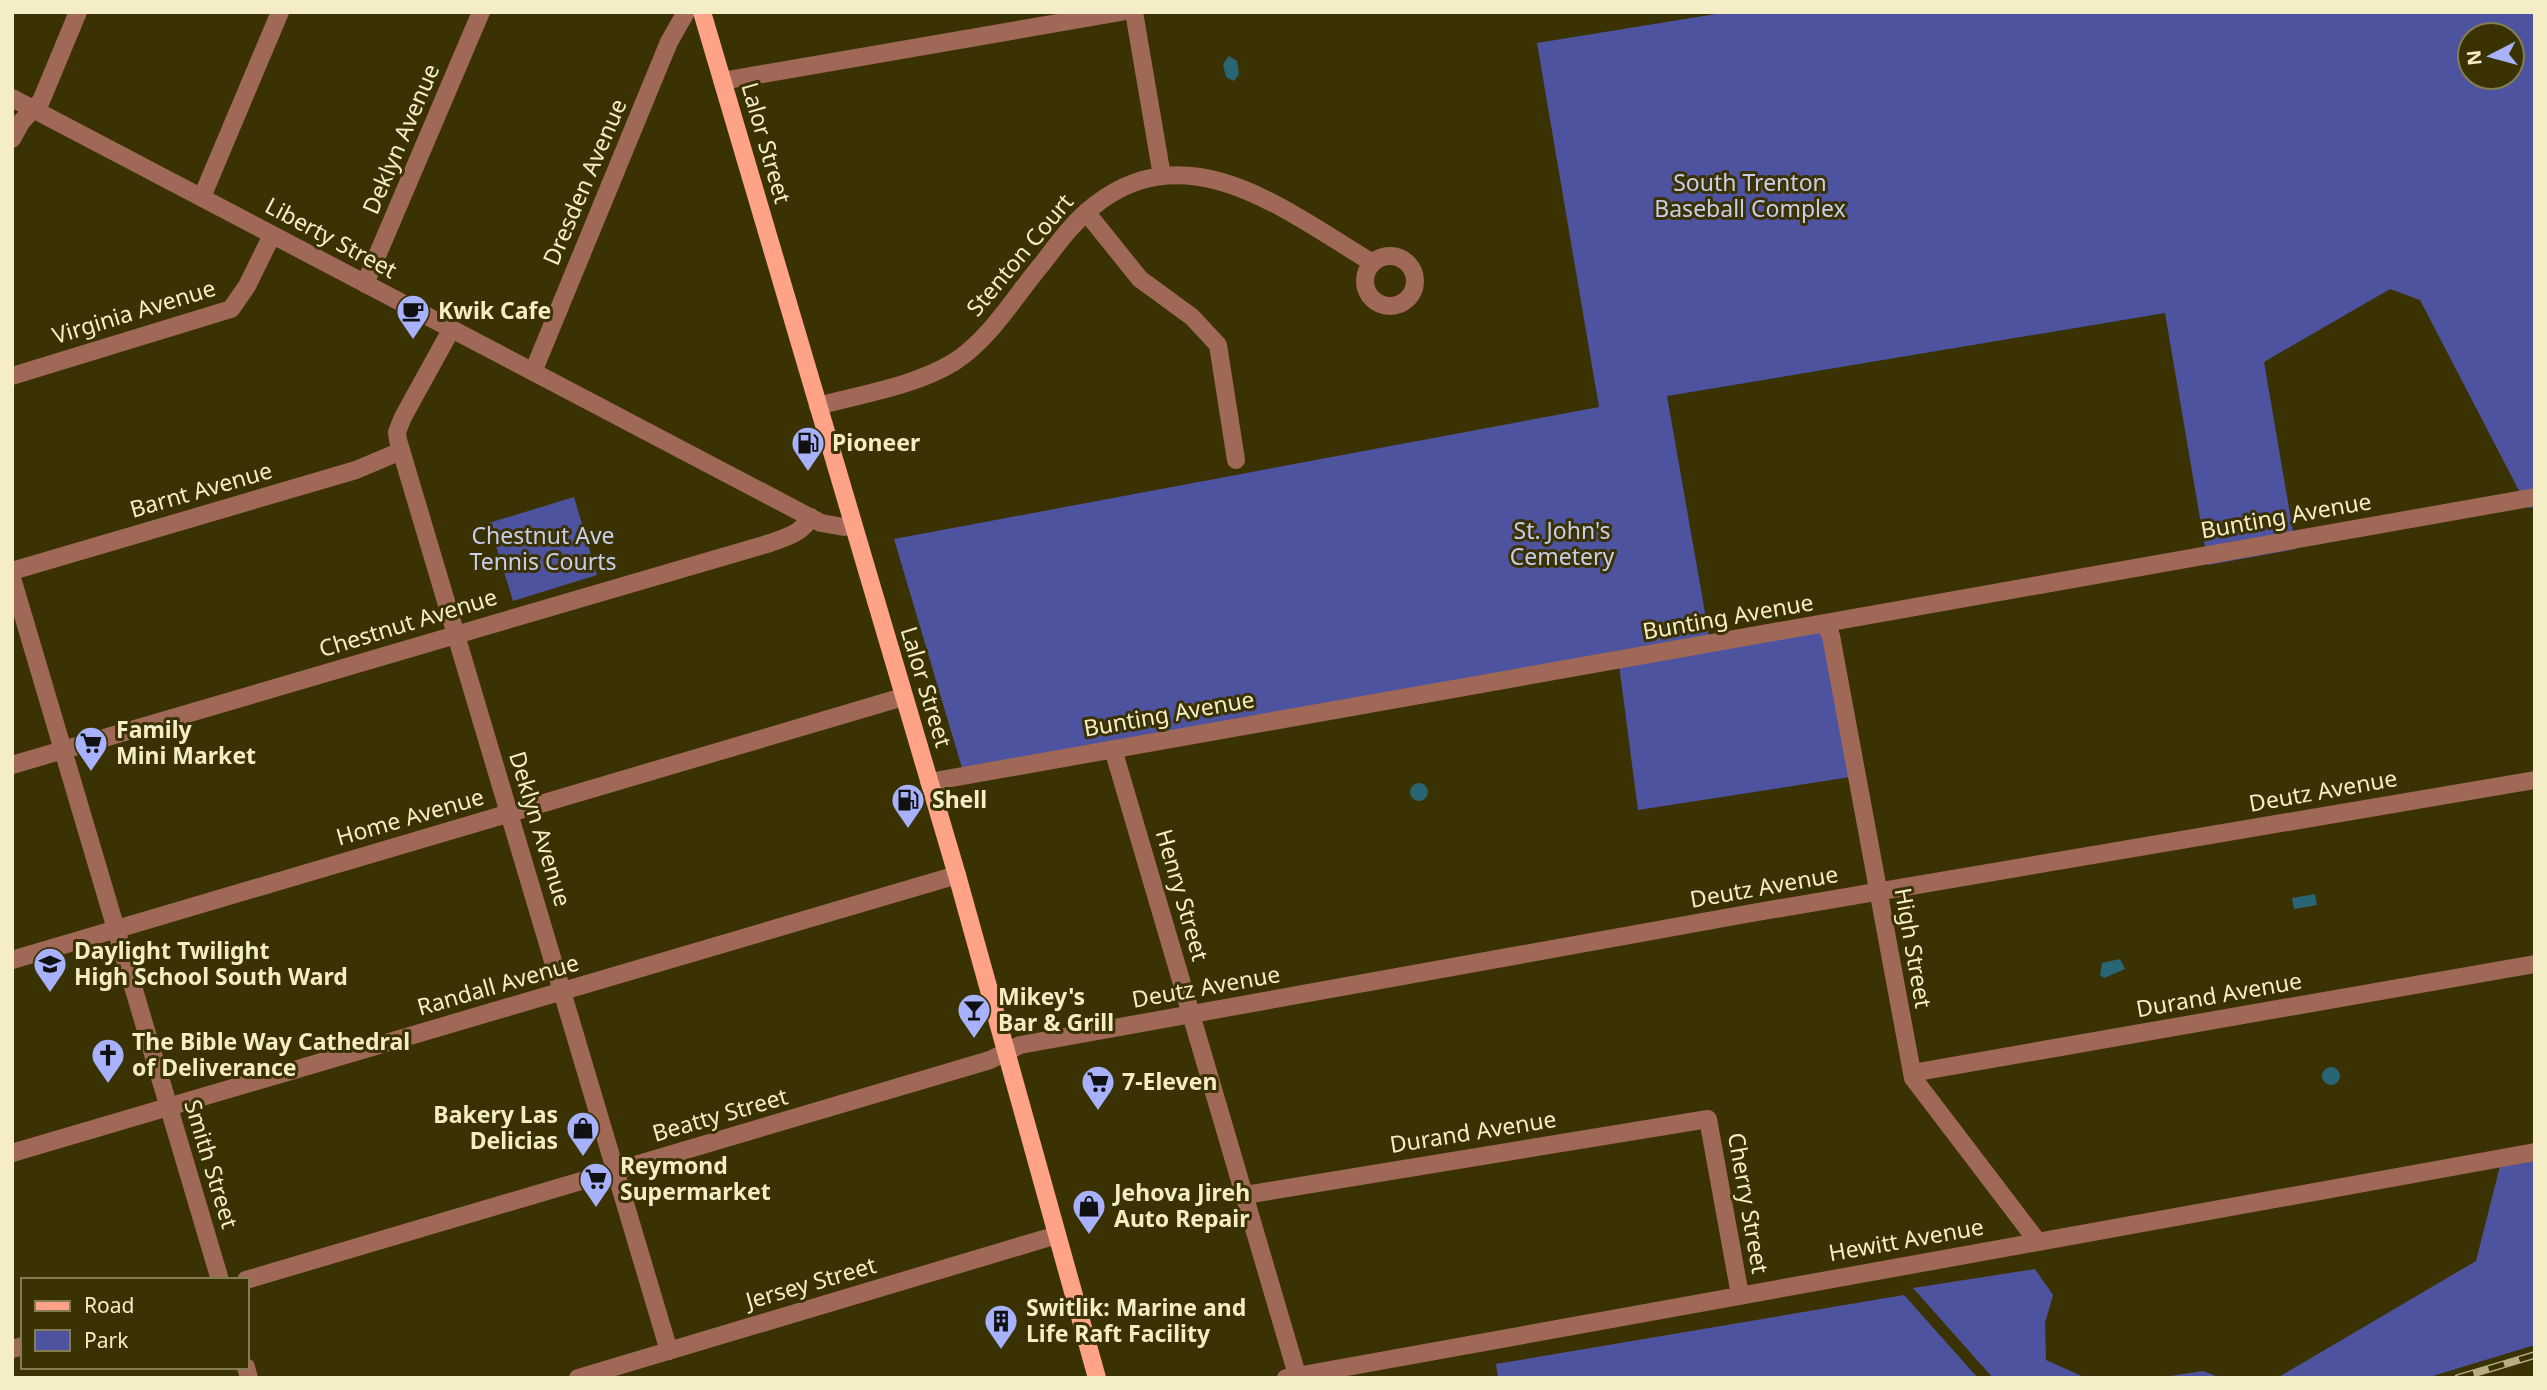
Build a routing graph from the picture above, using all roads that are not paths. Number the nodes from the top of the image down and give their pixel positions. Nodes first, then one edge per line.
1 (78, 12) edge
2 (280, 12) edge
3 (481, 12) edge
4 (685, 12) edge
5 (702, 12) edge
6 (1121, 12) edge
7 (1134, 12) edge
8 (722, 81) junction
9 (12, 98) edge
10 (33, 110) junction
11 (12, 139) edge
12 (1162, 176) junction
13 (202, 197) junction
14 (1086, 212) junction
15 (272, 235) junction
16 (1373, 263) dead end
17 (365, 284) junction
18 (451, 330) junction
19 (533, 372) junction
20 (12, 376) edge
21 (818, 406) junction
22 (401, 451) junction
23 (1236, 460) dead end
24 (2535, 497) edge
25 (811, 517) junction
26 (853, 525) junction
27 (12, 571) edge
28 (12, 578) edge
29 (1825, 624) junction
30 (456, 634) junction
31 (903, 697) junction
32 (1113, 749) junction
33 (63, 750) junction
34 (12, 765) edge
35 (2535, 780) edge
36 (929, 782) junction
37 (509, 813) junction
38 (957, 875) junction
39 (1878, 892) junction
40 (116, 929) junction
41 (12, 960) edge
42 (2535, 964) edge
43 (563, 992) junction
44 (1191, 1015) junction
45 (1005, 1053) junction
46 (1912, 1073) junction
47 (168, 1108) junction
48 (1708, 1119) joint
49 (2535, 1152) edge
50 (12, 1153) edge
51 (615, 1171) junction
52 (1245, 1195) junction
53 (1058, 1235) junction
54 (2038, 1241) junction
55 (219, 1278) edge
56 (248, 1279) edge
57 (1740, 1295) junction
58 (668, 1351) junction
59 (1294, 1377) edge
60 (578, 1378) edge
61 (1097, 1378) edge

1 - 10 street
2 - 13 street
3 - 17 street, Deklyn Avenue
4 - 19 street, Dresden Avenue
5 - 8 main road, Lalor Street
6 - 8 street
7 - 12 street
8 - 21 main road, Lalor Street
9 - 10 street, Liberty Street
10 - 11 street
10 - 13 street, Liberty Street
12 - 14 street, Stenton Court
12 - 16 street, Stenton Court
13 - 15 street, Liberty Street
14 - 21 street, Stenton Court
14 - 23 street
15 - 17 street, Liberty Street
15 - 20 street, Virginia Avenue
17 - 18 street, Liberty Street
18 - 19 street, Liberty Street
18 - 22 street, Deklyn Avenue
19 - 25 street, Liberty Street
21 - 26 main road, Lalor Street
22 - 27 street, Barnt Avenue
22 - 30 street, Deklyn Avenue
24 - 29 street, Bunting Avenue
25 - 26 street, Liberty Street
25 - 30 street, Chestnut Avenue
26 - 31 main road, Lalor Street
28 - 33 street, Smith Street
29 - 32 street, Bunting Avenue
29 - 39 street, High Street
30 - 33 street, Chestnut Avenue
30 - 37 street, Deklyn Avenue
31 - 36 main road, Lalor Street
31 - 37 street, Home Avenue
32 - 36 street, Bunting Avenue
32 - 44 street, Henry Street
33 - 34 street, Chestnut Avenue
33 - 40 street, Smith Street
35 - 39 street, Deutz Avenue
36 - 38 main road, Lalor Street
37 - 40 street, Home Avenue
37 - 43 street, Deklyn Avenue
38 - 43 street, Randall Avenue
38 - 45 main road, Lalor Street
39 - 44 street, Deutz Avenue
39 - 46 street, High Street
40 - 41 street, Home Avenue
40 - 47 street, Smith Street
42 - 46 street, Durand Avenue
43 - 47 street, Randall Avenue
43 - 51 street, Deklyn Avenue
44 - 45 street, Deutz Avenue
44 - 52 street, Henry Street
45 - 51 street, Beatty Street
45 - 53 main road, Lalor Street
46 - 54 street, High Street
47 - 50 street, Randall Avenue
47 - 55 street, Smith Street
48 - 52 street, Durand Avenue
48 - 57 street, Cherry Street
49 - 54 street, Hewitt Avenue
51 - 56 street, Beatty Street
51 - 58 street, Deklyn Avenue
52 - 59 street, Henry Street
53 - 58 street, Jersey Street
53 - 61 main road, Lalor Street
54 - 57 street, Hewitt Avenue
57 - 59 street, Hewitt Avenue
58 - 60 street, Jersey Street

